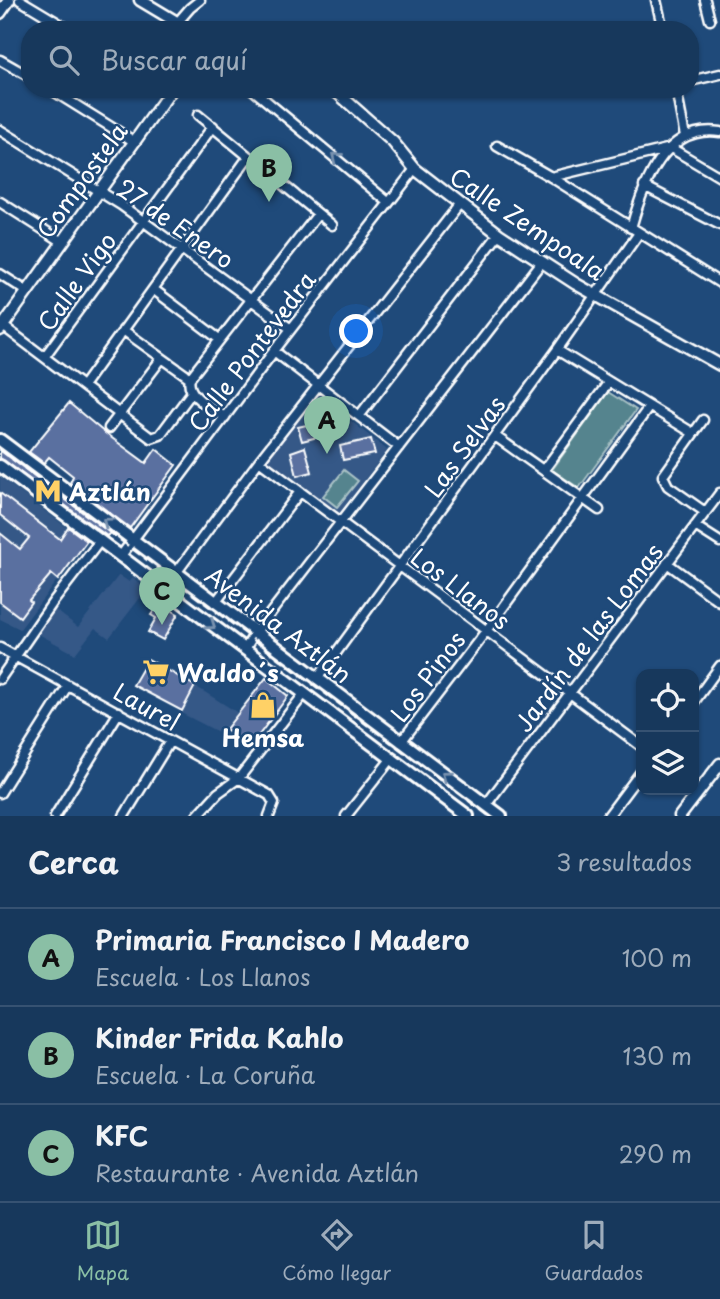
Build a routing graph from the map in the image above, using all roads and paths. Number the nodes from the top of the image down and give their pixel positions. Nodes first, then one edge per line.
1 (9, 0) edge
2 (20, 0) edge
3 (200, 0) edge
4 (656, 0) edge
5 (705, 0) edge
6 (146, 2) edge
7 (0, 13) edge
8 (710, 20) dead end
9 (55, 21) edge
10 (174, 21) edge
11 (179, 21) edge
12 (661, 21) edge
13 (0, 60) edge
14 (21, 72) edge
15 (720, 74) edge
16 (699, 80) edge
17 (64, 98) edge
18 (165, 98) edge
19 (263, 98) edge
20 (343, 98) edge
21 (678, 98) edge
22 (198, 115) dead end
23 (213, 126) junction
24 (0, 130) edge
25 (720, 132) edge
26 (685, 136) junction
27 (135, 142) junction
28 (497, 146) dead end
29 (671, 148) junction
30 (249, 156) junction
31 (415, 169) junction
32 (551, 177) junction
33 (720, 177) edge
34 (644, 186) junction
35 (100, 192) junction
36 (0, 202) edge
37 (388, 202) junction
38 (460, 204) junction
39 (318, 214) junction
40 (143, 221) junction
41 (332, 225) dead end
42 (720, 225) edge
43 (635, 230) junction
44 (499, 234) junction
45 (63, 242) junction
46 (181, 250) junction
47 (541, 263) junction
48 (0, 274) edge
49 (720, 283) edge
50 (153, 289) junction
51 (28, 292) junction
52 (596, 296) junction
53 (251, 299) junction
54 (1, 328) edge
55 (291, 329) junction
56 (123, 330) junction
57 (219, 340) junction
58 (557, 350) junction
59 (274, 351) junction
60 (46, 356) junction
61 (162, 358) junction
62 (720, 365) edge
63 (190, 378) junction
64 (608, 383) junction
65 (318, 384) junction
66 (83, 386) junction
67 (192, 392) junction
68 (649, 407) junction
69 (119, 413) junction
70 (360, 415) junction
71 (225, 417) junction
72 (703, 420) dead end
73 (109, 428) dead end
74 (693, 433) junction
75 (495, 436) junction
76 (0, 440) edge
77 (399, 447) junction
78 (258, 461) junction
79 (0, 466) edge
80 (544, 470) junction
81 (299, 493) junction
82 (719, 496) edge
83 (584, 499) junction
84 (599, 510) dead end
85 (705, 512) junction
86 (341, 523) junction
87 (695, 526) junction
88 (132, 541) junction
89 (99, 542) junction
90 (720, 542) edge
91 (120, 557) junction
92 (667, 563) junction
93 (400, 566) junction
94 (176, 573) junction
95 (720, 602) edge
96 (215, 603) junction
97 (486, 631) junction
98 (255, 633) junction
99 (0, 648) edge
100 (245, 649) junction
101 (15, 655) junction
102 (720, 666) edge
103 (0, 679) edge
104 (317, 679) junction
105 (68, 685) junction
106 (570, 693) junction
107 (304, 694) junction
108 (699, 695) edge
109 (119, 712) junction
110 (170, 741) junction
111 (401, 742) junction
112 (636, 742) edge
113 (392, 758) junction
114 (720, 764) edge
115 (716, 776) edge
116 (239, 778) junction
117 (636, 779) edge
118 (699, 786) edge
119 (0, 793) edge
120 (693, 795) edge
121 (486, 805) junction
122 (55, 816) edge
123 (124, 816) edge
124 (197, 816) edge
125 (269, 816) edge
126 (346, 816) edge
127 (468, 816) edge
128 (501, 816) edge
129 (608, 816) edge
130 (681, 816) edge

1 - 7 street
2 - 9 street
3 - 11 street
4 - 12 street
5 - 8 street
6 - 10 street
13 - 14 street
15 - 16 street
17 - 27 street
18 - 27 street, Compostela
37 -> 19 street
20 - 31 street, Calle Zempoala
21 - 26 street
22 - 23 street
23 - 30 street
23 - 40 street, Calle Vigo
24 - 35 street, 27 de Enero
25 - 26 street
26 - 29 street, Las Selvas
27 - 35 street, Compostela
28 - 32 street
29 - 32 street
29 - 33 street
29 - 34 street, Las Selvas
30 - 39 street
30 - 46 street
31 - 37 street, Calle Pontevedra
31 - 38 street, Calle Zempoala
32 - 43 street
34 - 42 street
34 - 43 street, Las Selvas
35 - 40 street, 27 de Enero
35 - 45 street, Compostela
36 - 45 street
37 - 55 street, Calle Pontevedra
38 - 44 street, Calle Zempoala
38 - 65 street
39 - 41 street
39 - 53 street
40 - 46 street, 27 de Enero
40 - 60 street, Calle Vigo
43 - 49 street
43 - 52 street, Las Selvas
44 - 47 street, Calle Zempoala
44 - 70 street
45 - 51 street, Compostela
46 - 50 street
46 - 53 street, 27 de Enero
47 - 52 street, Calle Zempoala
47 - 77 street
48 - 51 street
50 - 56 street
50 - 57 street
51 - 54 street, Compostela
52 - 58 street, Las Selvas
52 - 62 street, Calle Zempoala
53 - 55 street, 27 de Enero
53 - 57 street
54 - 60 street
55 - 59 street, Calle Pontevedra
56 - 61 street
56 - 66 street
57 - 63 street
58 - 64 street
58 - 75 street, Las Selvas
59 - 65 street
59 - 71 street, Calle Pontevedra
60 - 66 street
61 - 63 street
61 - 69 street
63 - 67 street
64 - 68 street
64 - 80 street
65 - 70 street
65 - 78 street
66 - 69 street
67 - 69 street
67 - 71 street
68 - 74 street
68 - 83 street, Los Pinos
69 - 73 street
70 - 77 street
71 - 88 street, Calle Pontevedra
72 - 74 street
74 - 85 street
75 - 80 street
75 - 93 street, Las Selvas
88 -> 76 main road, Avenida Aztlán
77 - 86 street
78 - 81 street, Los Llanos
78 - 94 street
79 - 89 main road, Avenida Aztlán
80 - 83 street
81 - 86 street, Los Llanos
81 - 96 street
82 - 85 street, Jardín de las Lomas
83 - 84 street
83 - 97 street, Los Pinos
85 - 87 street, Jardín de las Lomas
86 - 93 street, Los Llanos
86 - 98 street
87 - 90 street
87 - 92 street, Jardín de las Lomas
88 - 91 street, Calle Pontevedra
88 - 94 main road, Avenida Aztlán
89 - 91 main road, Avenida Aztlán
89 - 101 street
91 -> 100 main road, Avenida Aztlán
92 - 95 street
92 - 106 street, Jardín de las Lomas
93 - 97 street, Los Llanos
93 - 104 street, Las Selvas
94 - 96 main road, Avenida Aztlán
96 - 98 main road, Avenida Aztlán
97 - 106 street, Los Llanos
97 - 111 street, Los Pinos
98 - 100 street
98 - 104 main road, Avenida Aztlán
99 - 101 street, Laurel
100 - 107 main road, Avenida Aztlán
101 - 103 street
101 - 105 street, Laurel
102 - 108 street
104 - 111 main road, Avenida Aztlán
105 - 109 street, Laurel
105 - 119 street
106 - 112 street, Los Llanos
106 - 121 street, Jardín de las Lomas
107 - 113 main road, Avenida Aztlán
107 - 116 street
109 - 110 street, Laurel
109 - 122 street
110 - 116 street, Laurel
110 - 123 street
121 -> 111 main road, Avenida Aztlán
113 - 126 street
113 - 127 main road, Avenida Aztlán
114 - 115 street
115 - 118 street
116 - 124 street
116 - 125 street, Laurel
117 - 129 street
120 - 130 street
121 - 128 main road, Avenida Aztlán

